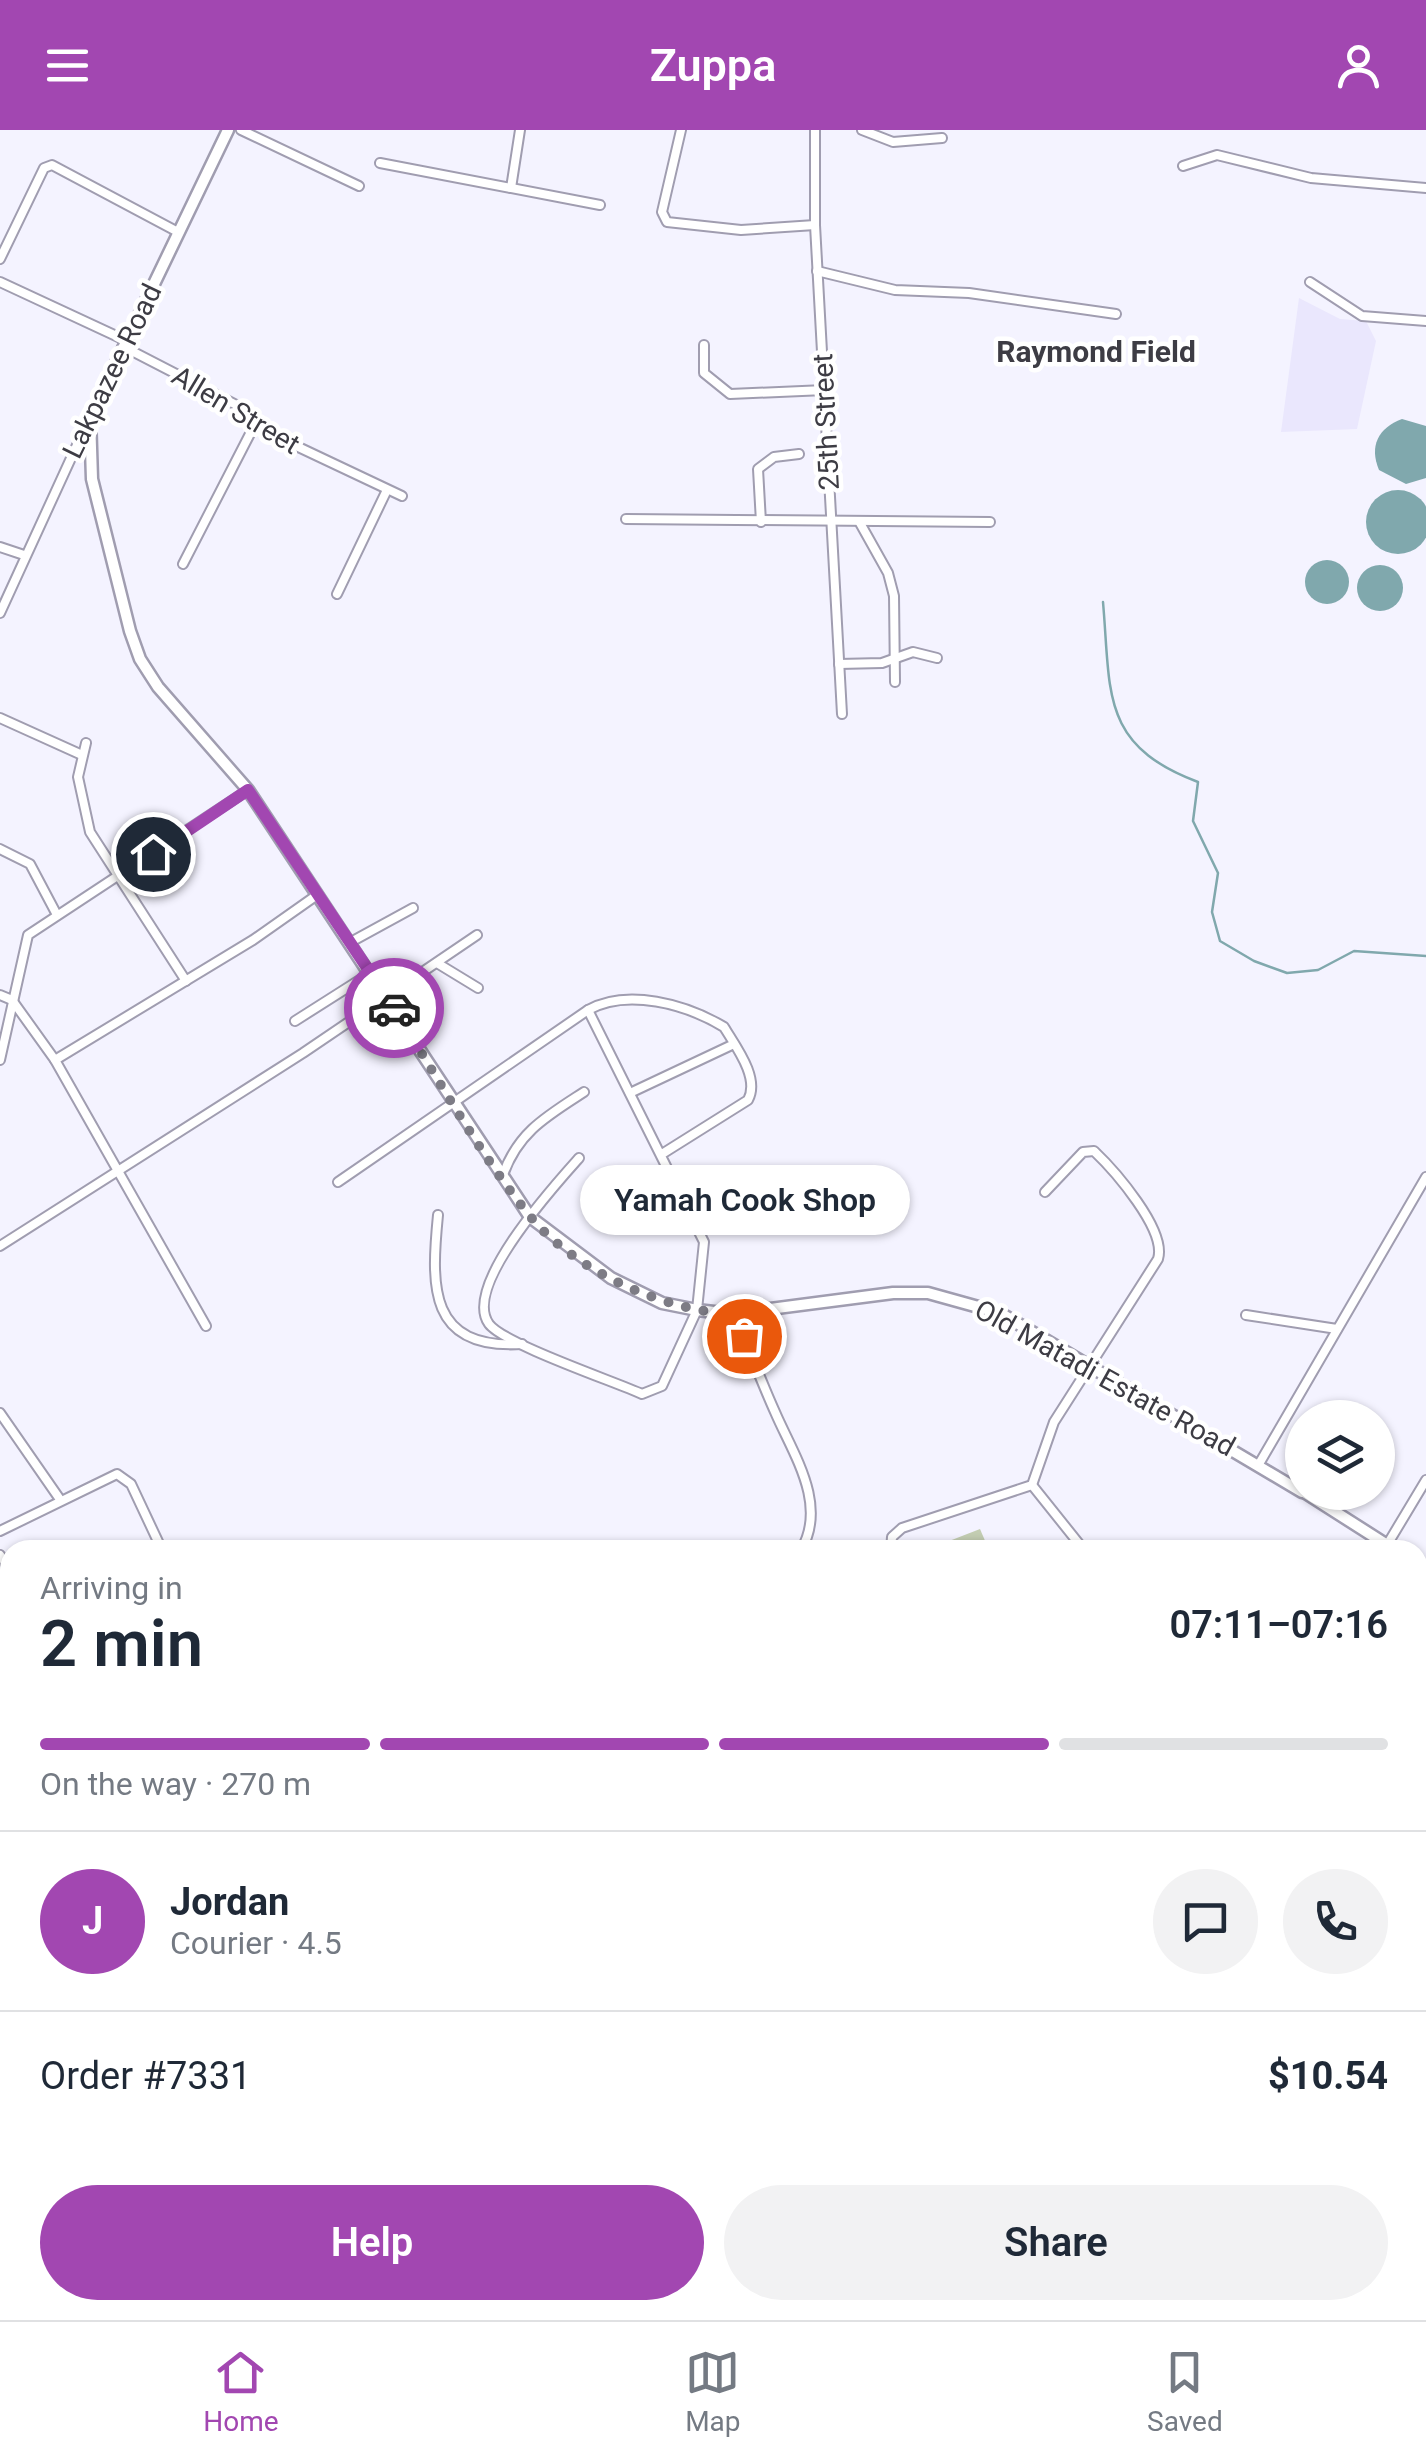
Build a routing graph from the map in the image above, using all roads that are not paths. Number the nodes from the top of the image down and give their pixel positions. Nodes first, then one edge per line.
1 (228, 130) edge
2 (241, 130) edge
3 (520, 130) edge
4 (681, 130) edge
5 (814, 130) edge
6 (862, 130) edge
7 (942, 138) dead end
8 (380, 163) dead end
9 (1183, 166) dead end
10 (358, 186) dead end
11 (511, 188) junction
12 (1426, 188) edge
13 (600, 205) dead end
14 (815, 225) junction
15 (178, 232) junction
16 (0, 259) edge
17 (817, 272) junction
18 (0, 282) edge
19 (1310, 282) dead end
20 (1116, 314) dead end
21 (1426, 321) edge
22 (126, 344) junction
23 (704, 345) dead end
24 (825, 390) junction
25 (90, 417) junction
26 (254, 426) junction
27 (800, 454) dead end
28 (386, 492) junction
29 (402, 496) dead end
30 (626, 519) dead end
31 (761, 522) junction
32 (830, 522) junction
33 (990, 522) dead end
34 (860, 524) junction
35 (0, 547) edge
36 (24, 555) junction
37 (183, 564) dead end
38 (337, 594) dead end
39 (0, 613) edge
40 (895, 658) junction
41 (936, 658) dead end
42 (839, 664) junction
43 (895, 682) dead end
44 (842, 714) dead end
45 (0, 718) edge
46 (86, 743) dead end
47 (82, 755) junction
48 (248, 790) junction
49 (0, 848) edge
50 (121, 876) junction
51 (316, 894) junction
52 (414, 908) dead end
53 (57, 915) junction
54 (477, 935) dead end
55 (349, 943) junction
56 (438, 963) junction
57 (370, 974) junction
58 (186, 980) junction
59 (478, 988) dead end
60 (0, 996) edge
61 (387, 997) junction
62 (12, 1000) junction
63 (588, 1010) junction
64 (295, 1021) dead end
65 (734, 1044) junction
66 (0, 1060) edge
67 (55, 1060) junction
68 (584, 1092) dead end
69 (630, 1093) junction
70 (455, 1105) junction
71 (662, 1154) junction
72 (579, 1158) dead end
73 (121, 1170) junction
74 (502, 1176) junction
75 (1426, 1177) edge
76 (338, 1182) dead end
77 (1045, 1192) dead end
78 (438, 1215) dead end
79 (530, 1217) junction
80 (0, 1246) edge
81 (697, 1310) junction
82 (731, 1314) junction
83 (1246, 1316) dead end
84 (206, 1326) dead end
85 (1337, 1329) junction
86 (524, 1344) junction
87 (1092, 1366) junction
88 (0, 1413) edge
89 (1259, 1464) junction
90 (1426, 1480) edge
91 (1285, 1481) edge
92 (1032, 1486) junction
93 (59, 1498) junction
94 (1332, 1510) edge
95 (0, 1531) edge
96 (157, 1540) edge
97 (804, 1540) edge
98 (892, 1540) edge
99 (1076, 1540) edge
100 (1380, 1540) edge
101 (1395, 1540) edge

1 - 15 street, Lakpazee Road
2 - 10 street
3 - 11 street
4 - 14 street
5 - 14 street, 25th Street
6 - 7 street
8 - 11 street
9 - 12 street
11 - 13 street
14 - 17 street, 25th Street
15 - 16 street
15 - 22 street, Lakpazee Road
17 - 20 street
17 - 24 street, 25th Street
18 - 22 street, Allen Street
19 - 21 street
22 - 25 street, Lakpazee Road
22 - 26 street, Allen Street
23 - 24 street
24 - 32 street, 25th Street
25 - 36 street, Lakpazee Road
25 - 48 street, Old Matadi Estate Road
26 - 28 street, Allen Street
26 - 37 street
27 - 31 street
28 - 29 street, Allen Street
28 - 38 street
30 - 31 street
31 - 32 street
32 - 34 street
32 - 42 street, 25th Street
33 - 34 street
34 - 40 street
35 - 36 street
36 - 39 street, Lakpazee Road
40 - 41 street
40 - 42 street
40 - 43 street
42 - 44 street, 25th Street
45 - 47 street
46 - 47 street
47 - 50 street
48 - 50 street
48 - 51 street, Old Matadi Estate Road
49 - 53 street
50 - 53 street
50 - 58 street
51 - 55 street, Old Matadi Estate Road
51 - 58 street
52 - 55 street
53 - 62 street
54 - 56 street
55 - 57 street, Old Matadi Estate Road
56 - 59 street
56 - 61 street
57 - 61 street, Old Matadi Estate Road
57 - 64 street
58 - 67 street
60 - 62 street
61 - 70 street, Old Matadi Estate Road
61 - 73 street
62 - 66 street
62 - 67 street
63 - 65 street
63 - 69 street
63 - 70 street
65 - 69 street
65 - 71 street
67 - 73 street
68 - 74 street
69 - 71 street
70 - 74 street, Old Matadi Estate Road
70 - 76 street
71 - 81 street
72 - 79 street
73 - 80 street
73 - 84 street
74 - 79 street, Old Matadi Estate Road
75 - 85 street
77 - 87 street
78 - 86 street
79 - 81 street, Old Matadi Estate Road
79 - 86 street
81 - 82 street, Old Matadi Estate Road
81 - 86 street
82 - 87 street, Old Matadi Estate Road
82 - 97 street
83 - 85 street
85 - 89 street
87 - 89 street, Old Matadi Estate Road
87 - 92 street
88 - 93 street
89 - 91 street, Old Matadi Estate Road
90 - 101 street
92 - 98 street
92 - 99 street
93 - 95 street
93 - 96 street
94 - 100 street, Old Matadi Estate Road

